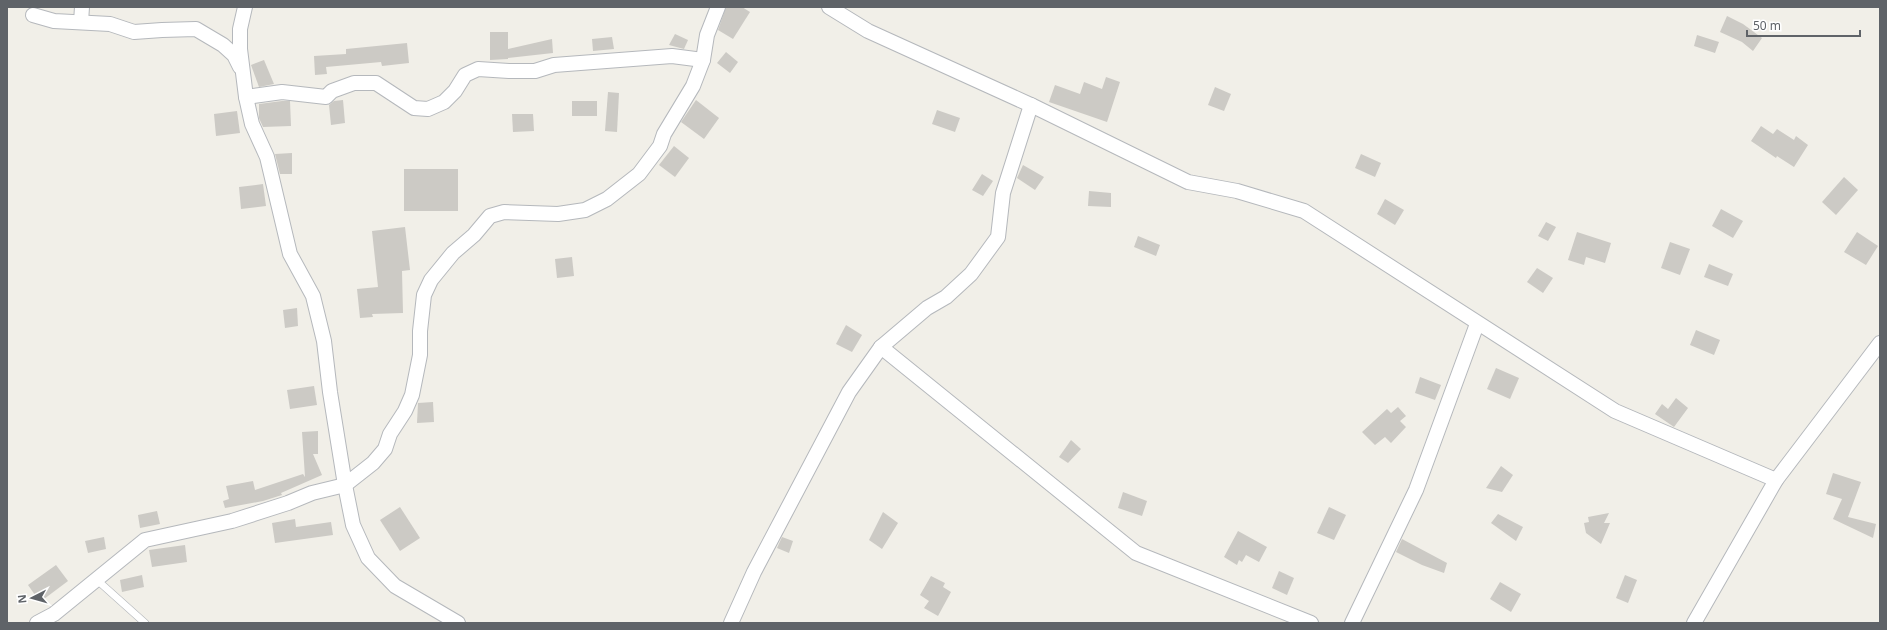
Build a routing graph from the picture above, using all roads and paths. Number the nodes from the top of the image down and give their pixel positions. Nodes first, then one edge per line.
1 (82, 7) edge
2 (245, 7) edge
3 (718, 7) edge
4 (829, 7) edge
5 (34, 15) dead end
6 (82, 22) junction
7 (703, 60) junction
8 (242, 69) junction
9 (246, 98) junction
10 (1031, 105) junction
11 (1477, 324) junction
12 (1880, 343) edge
13 (881, 347) junction
14 (1776, 480) junction
15 (345, 485) junction
16 (97, 580) junction
17 (37, 623) edge
18 (145, 623) edge
19 (458, 623) edge
20 (731, 623) edge
21 (1311, 623) edge
22 (1352, 623) edge
23 (1694, 623) edge

1 - 6 street
2 - 8 street
3 - 7 street
4 - 10 street
5 - 6 street
6 - 8 street
7 - 9 street
7 - 15 street
8 - 9 street
9 - 15 street
10 - 11 street
10 - 13 street
11 - 14 street
11 - 22 street
12 - 14 street
13 - 20 street
13 - 21 street
14 - 23 street
15 - 16 street
15 - 19 street
16 - 17 street
16 - 18 lane

